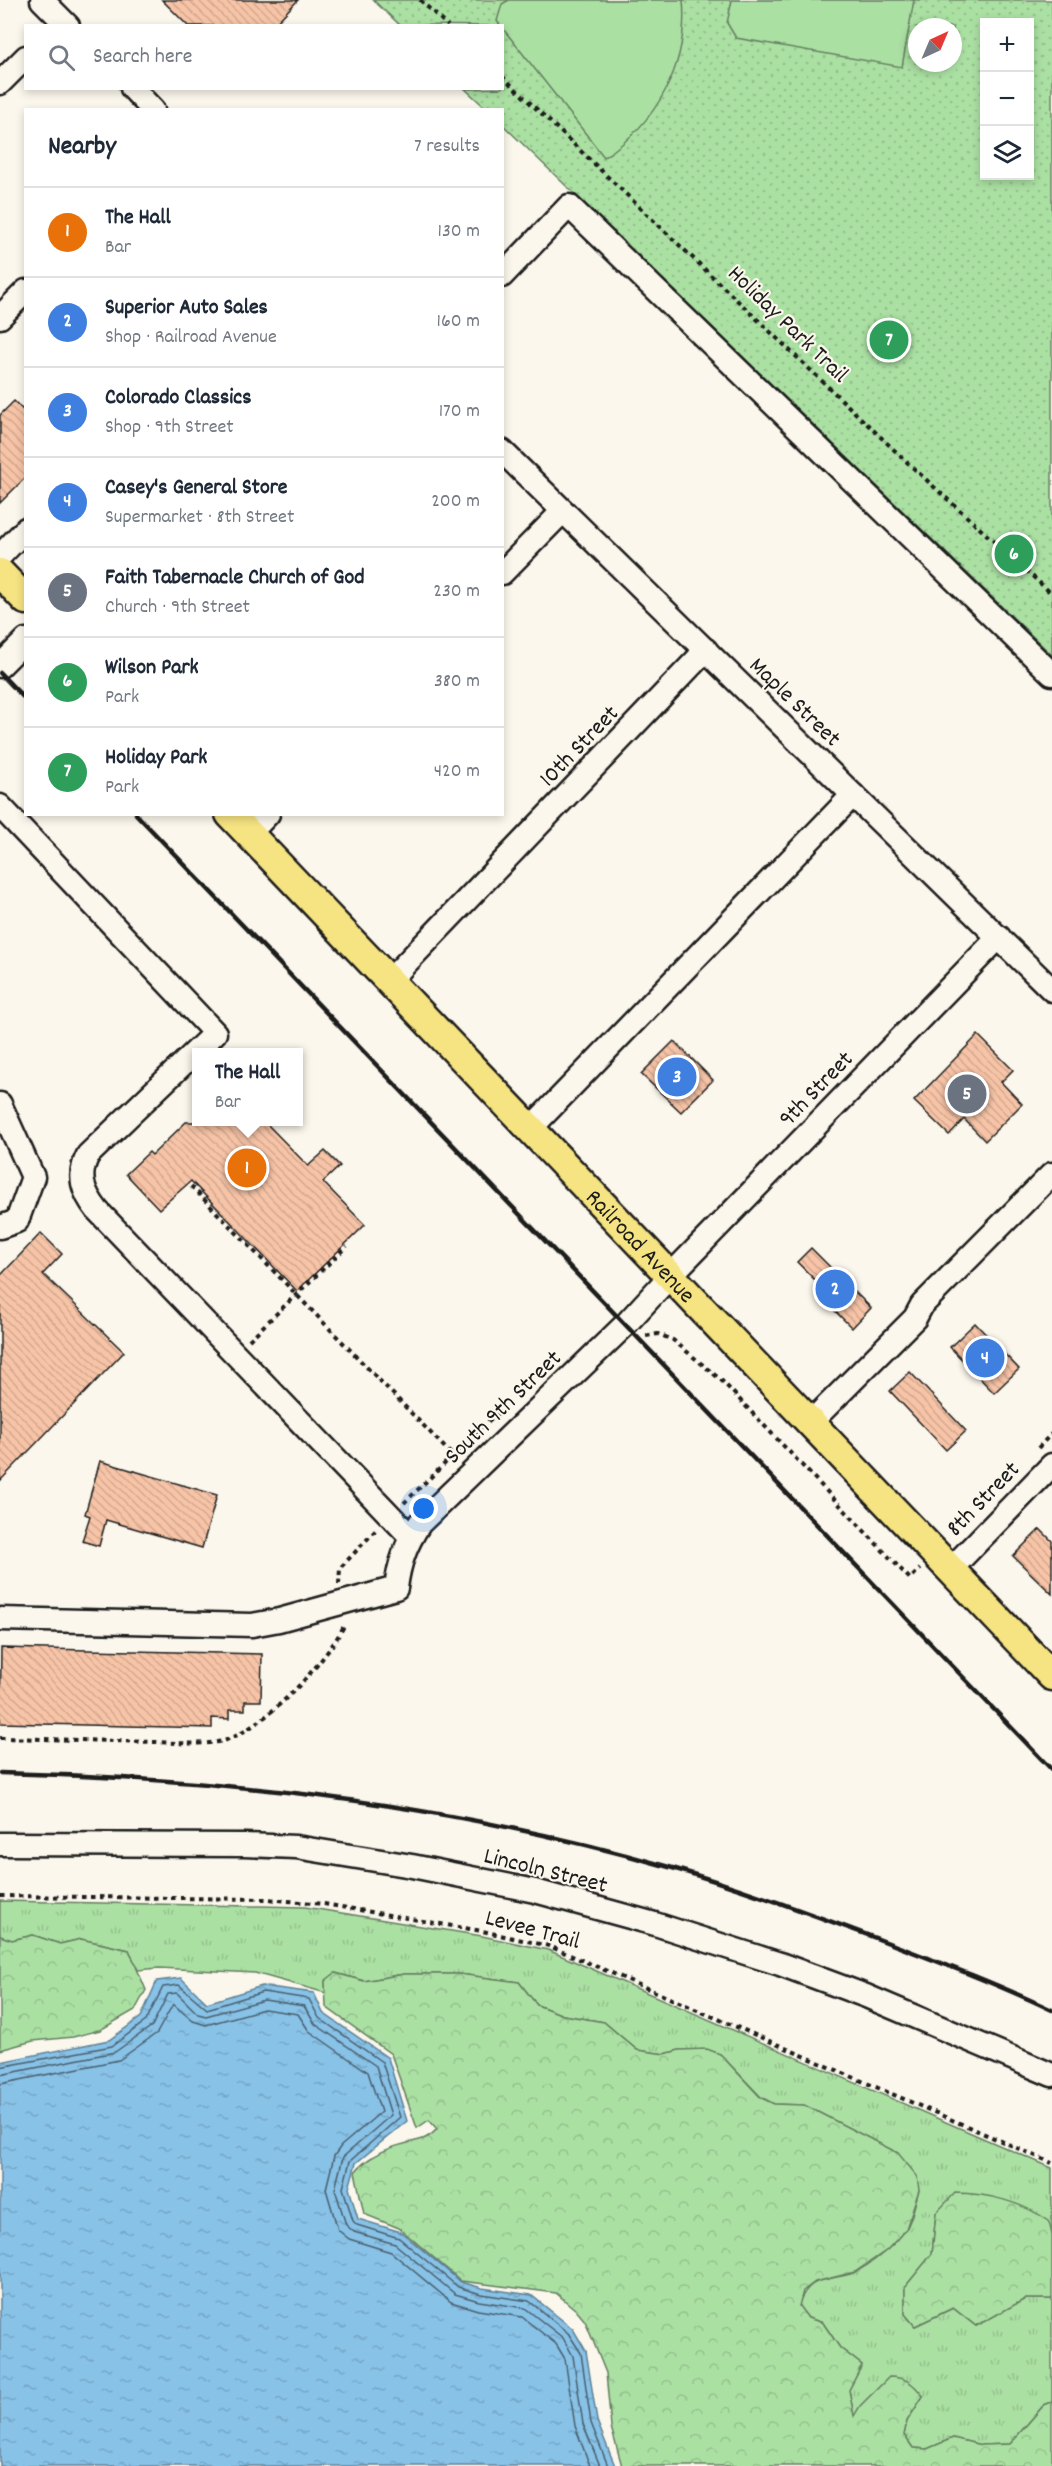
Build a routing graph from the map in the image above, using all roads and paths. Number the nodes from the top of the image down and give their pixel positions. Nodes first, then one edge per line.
1 (42, 0) edge
2 (420, 0) edge
3 (62, 24) edge
4 (445, 24) edge
5 (24, 59) edge
6 (504, 78) edge
7 (0, 83) edge
8 (134, 90) edge
9 (151, 108) edge
10 (504, 274) edge
11 (24, 293) edge
12 (0, 317) edge
13 (504, 453) edge
14 (563, 511) junction
15 (24, 531) edge
16 (0, 556) edge
17 (504, 571) edge
18 (0, 573) edge
19 (1052, 594) edge
20 (24, 598) edge
21 (24, 642) edge
22 (706, 650) junction
23 (0, 666) edge
24 (1052, 674) edge
25 (853, 795) junction
26 (0, 806) edge
27 (249, 821) edge
28 (999, 937) junction
29 (389, 981) junction
30 (1051, 987) edge
31 (199, 1048) edge
32 (192, 1055) edge
33 (0, 1104) edge
34 (530, 1129) junction
35 (1052, 1174) edge
36 (191, 1186) dead end
37 (0, 1227) edge
38 (347, 1246) dead end
39 (670, 1276) junction
40 (296, 1294) junction
41 (641, 1340) dead end
42 (235, 1353) junction
43 (810, 1423) junction
44 (513, 1433) junction
45 (453, 1456) junction
46 (1052, 1465) edge
47 (390, 1516) junction
48 (411, 1537) junction
49 (950, 1570) junction
50 (910, 1579) dead end
51 (342, 1603) junction
52 (0, 1619) edge
53 (1052, 1676) edge
54 (0, 1738) edge
55 (0, 1844) edge
56 (0, 1896) edge
57 (1052, 2075) edge
58 (1052, 2163) edge

1 - 3 street
2 - 4 path
5 - 7 street
6 - 19 path, Holiday Park Trail
8 - 9 street
10 - 24 street
11 - 12 street
13 - 14 street, Maple Street
14 - 17 street
14 - 22 street, Maple Street
15 - 16 street
18 - 20 main road
21 - 23 street
22 - 25 street, Maple Street
22 - 29 street, 10th Street
25 - 28 street, Maple Street
25 - 34 street
26 - 31 street
27 - 29 main road, Railroad Avenue
28 - 30 street, Maple Street
28 - 39 street, 9th Street
29 - 34 main road, Railroad Avenue
32 - 42 street
33 - 37 street
34 - 39 main road, Railroad Avenue
35 - 43 street
36 - 40 path
38 - 40 path
39 - 43 main road, Railroad Avenue
39 - 44 street, South 9th Street
40 - 42 path
40 - 45 path
41 - 50 path
42 - 47 street
43 - 49 main road, Railroad Avenue
44 - 45 path
44 - 48 street, South 9th Street
45 - 47 path
46 - 49 street, 8th Street
47 - 48 street
47 - 51 path
48 - 51 street, South 9th Street
49 - 53 main road, Railroad Avenue
51 - 52 street
51 - 54 path
55 - 57 street, Lincoln Street
56 - 58 path, Levee Trail

